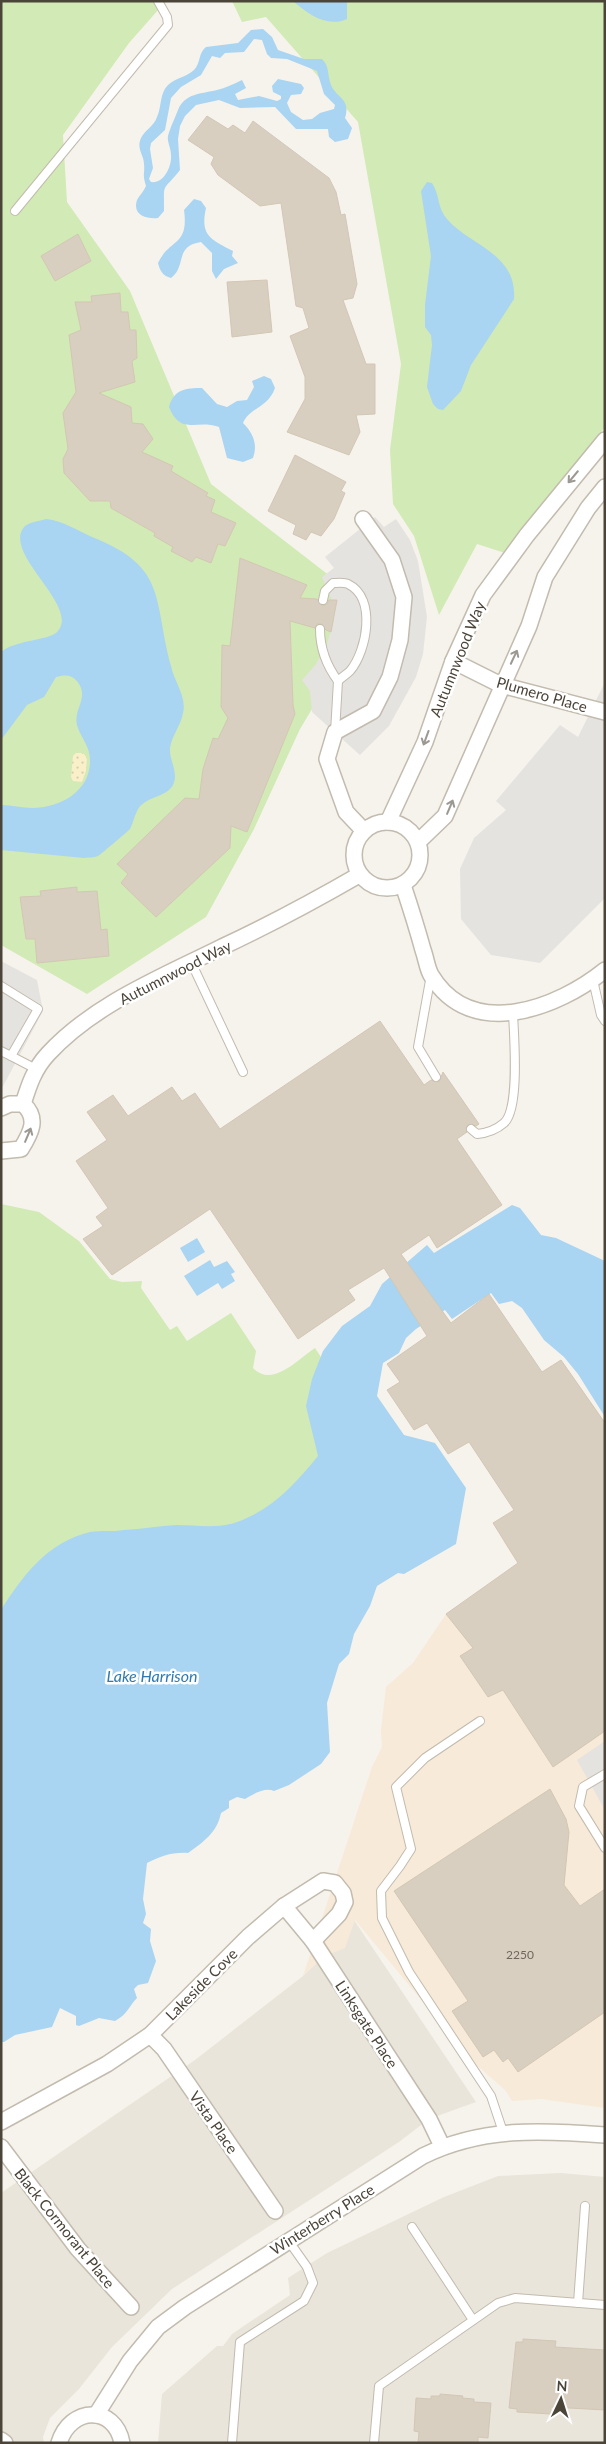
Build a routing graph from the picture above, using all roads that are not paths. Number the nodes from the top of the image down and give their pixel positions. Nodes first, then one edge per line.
1 (158, 1) edge
2 (15, 211) dead end
3 (605, 440) edge
4 (605, 487) edge
5 (363, 518) dead end
6 (323, 600) dead end
7 (320, 629) dead end
8 (453, 661) junction
9 (338, 681) junction
10 (502, 685) junction
11 (605, 712) edge
12 (335, 732) junction
13 (388, 822) junction
14 (364, 831) junction
15 (418, 842) junction
16 (360, 875) junction
17 (403, 885) junction
18 (191, 962) junction
19 (431, 975) junction
20 (599, 975) edge
21 (1, 986) edge
22 (513, 1014) junction
23 (605, 1021) edge
24 (1, 1051) edge
25 (11, 1056) junction
26 (36, 1069) junction
27 (243, 1072) dead end
28 (436, 1077) dead end
29 (24, 1104) junction
30 (2, 1106) edge
31 (471, 1129) dead end
32 (1, 1152) edge
33 (480, 1721) dead end
34 (605, 1774) edge
35 (605, 1848) edge
36 (284, 1906) junction
37 (313, 1941) junction
38 (150, 2036) junction
39 (1, 2122) edge
40 (503, 2132) junction
41 (605, 2135) edge
42 (442, 2146) junction
43 (1, 2147) edge
44 (585, 2206) dead end
45 (275, 2211) dead end
46 (412, 2227) dead end
47 (288, 2240) junction
48 (578, 2303) junction
49 (605, 2305) edge
50 (131, 2307) dead end
51 (474, 2320) junction
52 (96, 2415) junction
53 (1, 2440) edge
54 (5, 2443) edge
55 (59, 2443) edge
56 (122, 2443) edge
57 (232, 2443) edge
58 (374, 2443) edge

1 - 2 lane
3 -> 8 street, Autumnwood Way
10 -> 4 street
5 - 12 street
6 - 9 lane
7 - 9 lane
8 - 10 street, Plumero Place
8 -> 13 street, Autumnwood Way
9 - 12 lane
10 - 11 street, Plumero Place
15 -> 10 street
12 - 14 street
13 - 14 street
13 - 15 street
14 - 16 street
15 - 17 street
16 - 17 street
16 - 18 street, Autumnwood Way
17 - 19 street
18 - 26 street, Autumnwood Way
18 - 27 lane
19 - 22 street
19 - 28 lane
20 - 22 street
20 - 23 lane
21 - 25 lane
22 - 31 lane
24 - 25 lane
25 - 26 lane
26 - 29 street, Autumnwood Way
29 - 30 street
32 -> 29 street
33 - 40 lane
34 - 35 lane
36 - 37 street, Linksgate Place
36 - 37 street, Lakeside Cove
36 - 38 street, Lakeside Cove
37 - 42 street, Linksgate Place
38 - 39 street, Lakeside Cove
38 - 45 street, Vista Place
40 - 41 street, Winterberry Place
40 - 42 street, Winterberry Place
42 - 47 street, Winterberry Place
43 - 50 street, Black Cormorant Place
44 - 48 lane
46 - 51 lane
47 - 52 street, Winterberry Place
47 - 57 lane
48 - 49 lane
48 - 51 lane
51 - 58 lane
52 - 55 street
52 - 56 street
53 - 54 street

